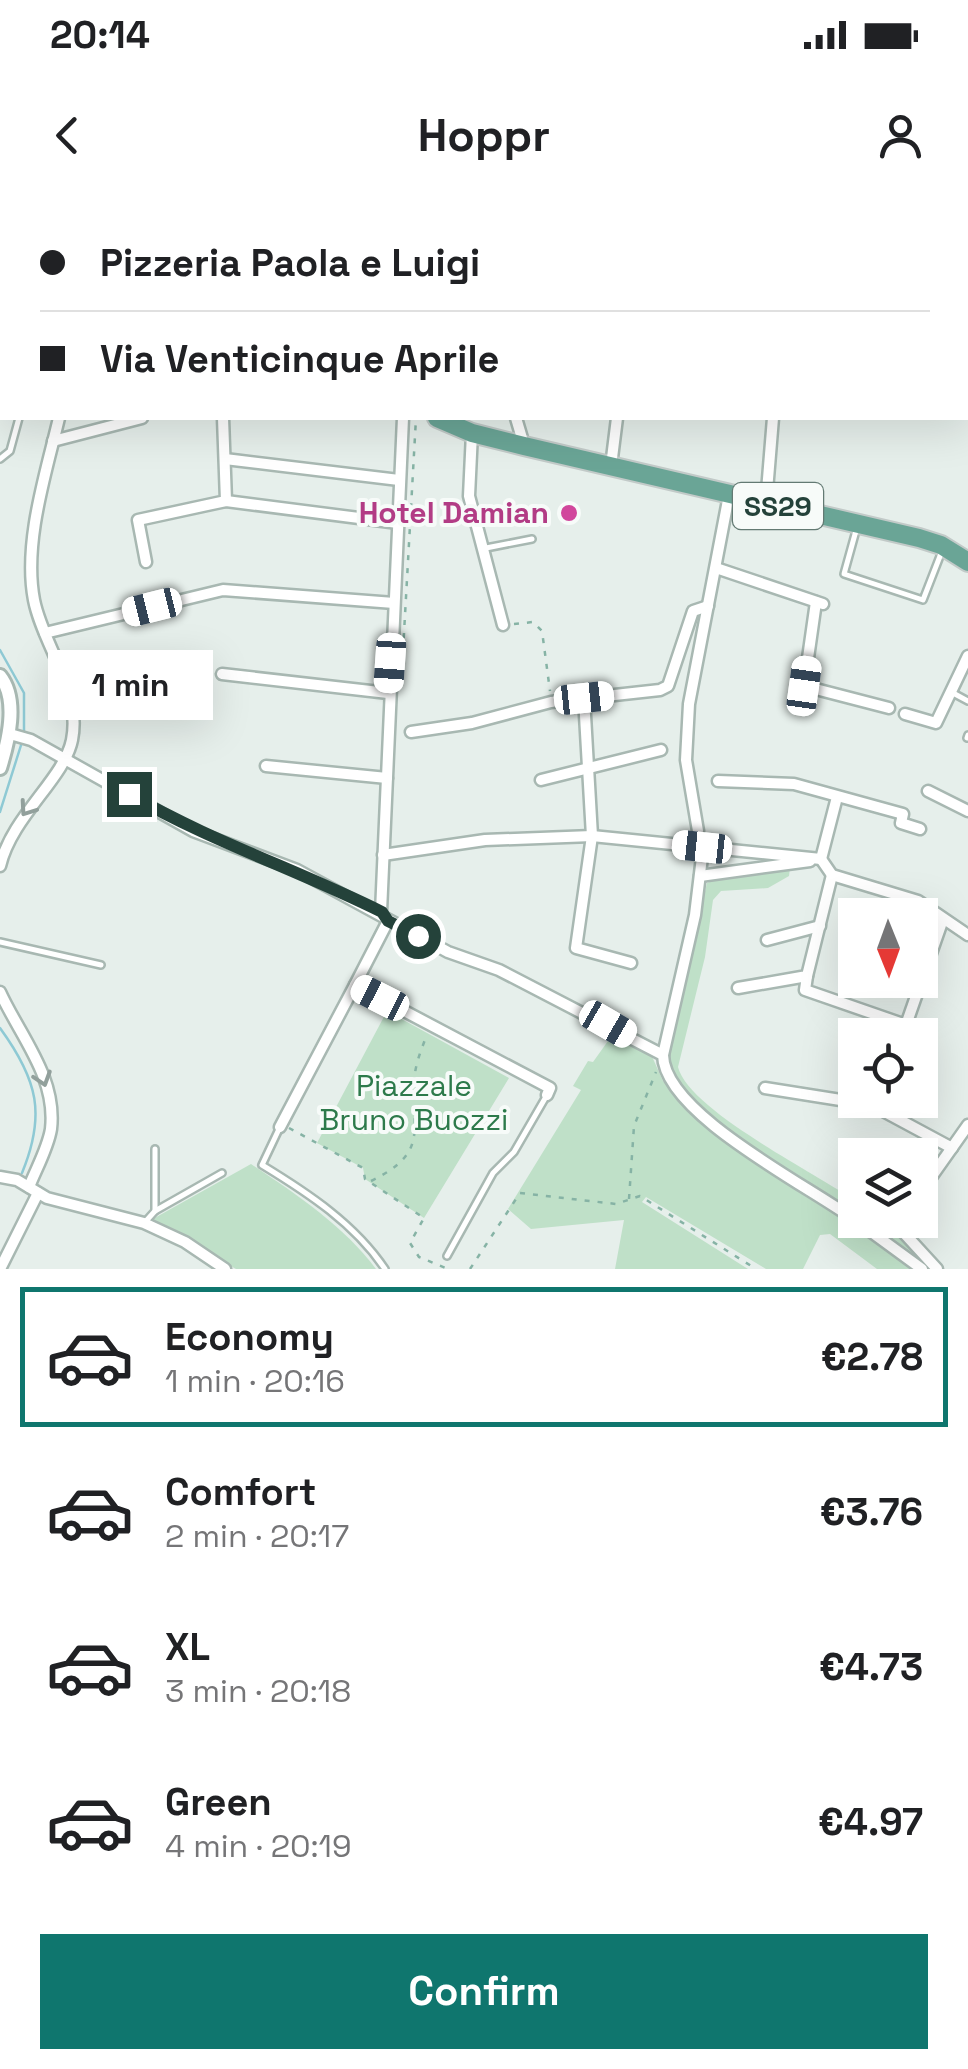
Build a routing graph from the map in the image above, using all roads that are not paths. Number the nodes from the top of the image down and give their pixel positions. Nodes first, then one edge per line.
1 (18, 420) edge
2 (58, 420) edge
3 (134, 420) edge
4 (223, 420) edge
5 (404, 420) edge
6 (442, 420) edge
7 (517, 420) edge
8 (617, 420) edge
9 (772, 420) edge
10 (472, 433) junction
11 (53, 441) junction
12 (524, 446) junction
13 (0, 458) edge
14 (225, 459) junction
15 (610, 466) junction
16 (399, 480) junction
17 (729, 495) junction
18 (226, 501) junction
19 (766, 503) junction
20 (398, 522) junction
21 (858, 524) junction
22 (532, 539) dead end
23 (941, 544) junction
24 (481, 549) junction
25 (967, 553) edge
26 (146, 562) dead end
27 (716, 568) junction
28 (394, 603) junction
29 (708, 606) junction
30 (503, 625) road end
31 (45, 633) junction
32 (968, 656) edge
33 (222, 674) dead end
34 (0, 676) edge
35 (951, 692) junction
36 (388, 693) junction
37 (584, 698) junction
38 (968, 701) edge
39 (889, 708) dead end
40 (905, 714) dead end
41 (411, 732) dead end
42 (13, 735) junction
43 (661, 750) dead end
44 (64, 758) junction
45 (266, 766) dead end
46 (590, 767) junction
47 (0, 768) edge
48 (387, 778) junction
49 (540, 780) dead end
50 (718, 781) dead end
51 (928, 791) dead end
52 (837, 797) junction
53 (968, 811) edge
54 (920, 829) dead end
55 (698, 831) dead end
56 (592, 836) junction
57 (383, 855) junction
58 (702, 857) dead end
59 (821, 859) junction
60 (0, 866) edge
61 (832, 875) junction
62 (700, 876) junction
63 (385, 917) junction
64 (942, 922) junction
65 (820, 926) junction
66 (968, 936) edge
67 (767, 940) dead end
68 (0, 942) edge
69 (630, 963) dead end
70 (101, 965) dead end
71 (808, 976) junction
72 (355, 985) junction
73 (738, 988) dead end
74 (0, 992) edge
75 (663, 1055) junction
76 (765, 1088) dead end
77 (549, 1092) joint
78 (968, 1125) edge
79 (281, 1126) joint
80 (952, 1148) junction
81 (155, 1149) dead end
82 (938, 1168) edge
83 (222, 1172) dead end
84 (0, 1177) edge
85 (33, 1190) junction
86 (838, 1209) edge
87 (155, 1211) junction
88 (144, 1223) junction
89 (880, 1238) edge
90 (909, 1238) edge
91 (447, 1256) dead end
92 (0, 1269) edge
93 (225, 1269) edge
94 (384, 1269) edge
95 (922, 1269) edge
96 (937, 1269) edge

1 - 13 lane
2 - 11 street
3 - 11 street
4 - 14 street
5 - 16 street
6 - 10 main road, SS29
7 - 12 street
8 - 15 street
9 - 19 street
10 - 12 main road, SS29
10 - 24 street
11 - 31 street
12 - 15 main road, SS29
14 - 16 street
14 - 18 street
15 - 17 main road, SS29
16 - 20 street
17 - 19 main road, SS29
17 - 27 street
18 - 20 street
18 - 26 street
19 - 21 main road, SS29
20 - 28 street
21 - 23 main road, SS29
21 - 23 lane
22 - 24 lane
23 - 25 main road
24 - 30 street
27 - 29 street
27 - 39 street
28 - 31 street
28 - 36 street
29 - 37 street
29 - 55 street
31 - 44 street
32 - 35 street
33 - 36 street
34 - 42 street
35 - 38 lane
35 - 40 street
36 - 48 street
37 - 41 street
37 - 46 street
42 - 44 street
42 - 47 street
43 - 46 street
44 -> 60 street
44 - 63 street
45 - 48 street
46 - 49 street
46 - 56 street
48 - 57 street
50 - 52 street
51 - 53 street
52 - 54 street
52 - 59 street
56 - 57 street
56 - 59 street
56 - 69 street
57 - 63 street
58 - 62 street
59 - 61 street
59 - 62 street
61 - 64 street
61 - 65 street
62 - 75 street
63 - 72 street
63 - 75 street
64 - 66 street
64 - 71 street
65 - 67 street
65 - 71 street
68 - 70 lane
71 - 73 street
72 - 77 street
72 - 79 street
74 -> 85 street
75 - 86 street
76 - 80 street
77 - 91 lane
78 - 80 street
79 - 94 lane
80 - 82 street
81 - 87 lane
83 - 87 lane
84 - 85 street
85 - 88 street
85 - 92 street
87 - 88 lane
88 - 93 street
89 - 95 street
90 - 96 street

